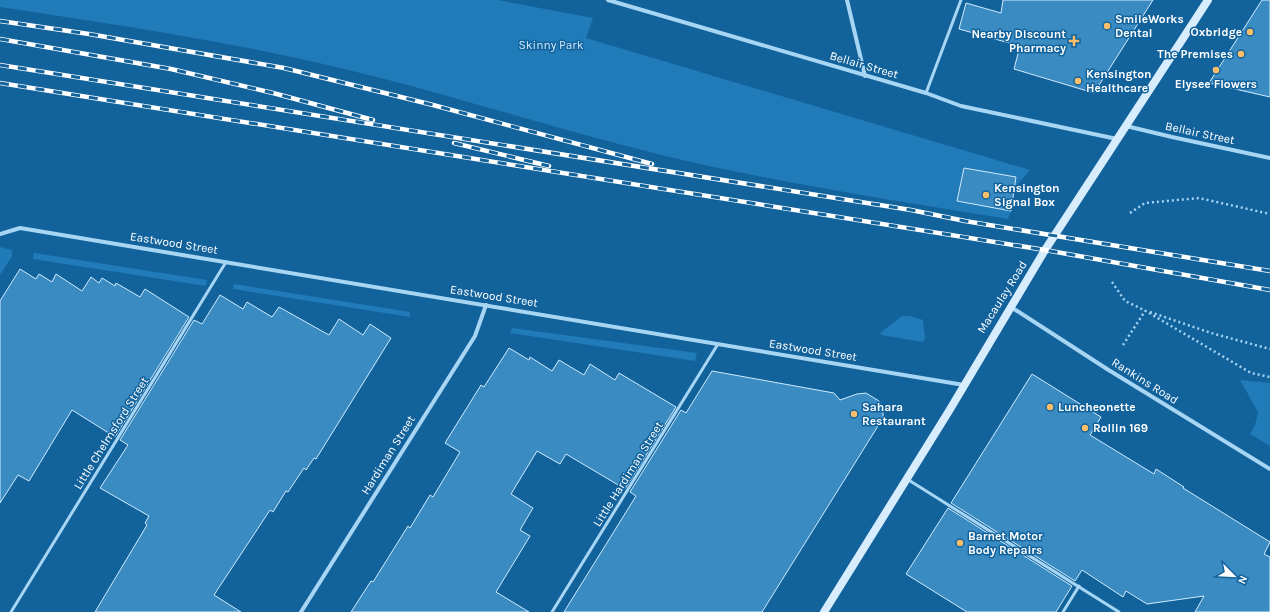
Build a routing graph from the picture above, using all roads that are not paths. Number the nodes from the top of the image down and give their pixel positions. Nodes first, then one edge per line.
1 (608, 0) edge
2 (847, 0) edge
3 (961, 0) edge
4 (1208, 0) edge
5 (865, 76) junction
6 (926, 93) junction
7 (1126, 126) junction
8 (1117, 139) junction
9 (1270, 158) edge
10 (0, 234) edge
11 (226, 262) junction
12 (486, 305) junction
13 (1011, 307) junction
14 (718, 344) junction
15 (964, 384) junction
16 (1270, 469) edge
17 (907, 479) junction
18 (1079, 586) junction
19 (11, 612) edge
20 (301, 612) edge
21 (552, 612) edge
22 (824, 612) edge
23 (1062, 612) edge
24 (1119, 612) edge

1 - 5 street, Bellair Street
2 - 5 street
3 - 6 lane
4 - 7 street, Macaulay Road
5 - 6 street, Bellair Street
6 - 8 street, Bellair Street
7 - 8 street, Macaulay Road
7 - 9 street, Bellair Street
8 - 13 street, Macaulay Road
10 - 11 street, Eastwood Street
11 - 12 street, Eastwood Street
11 - 19 lane, Little Chelmsford Street
12 - 14 street, Eastwood Street
12 - 20 street, Hardiman Street
13 - 15 street, Macaulay Road
13 - 16 street, Rankins Road
14 - 15 street, Eastwood Street
14 - 21 lane, Little Hardiman Street
15 - 17 street, Macaulay Road
17 - 18 lane
17 - 22 street, Macaulay Road
18 - 23 lane
18 - 24 lane

